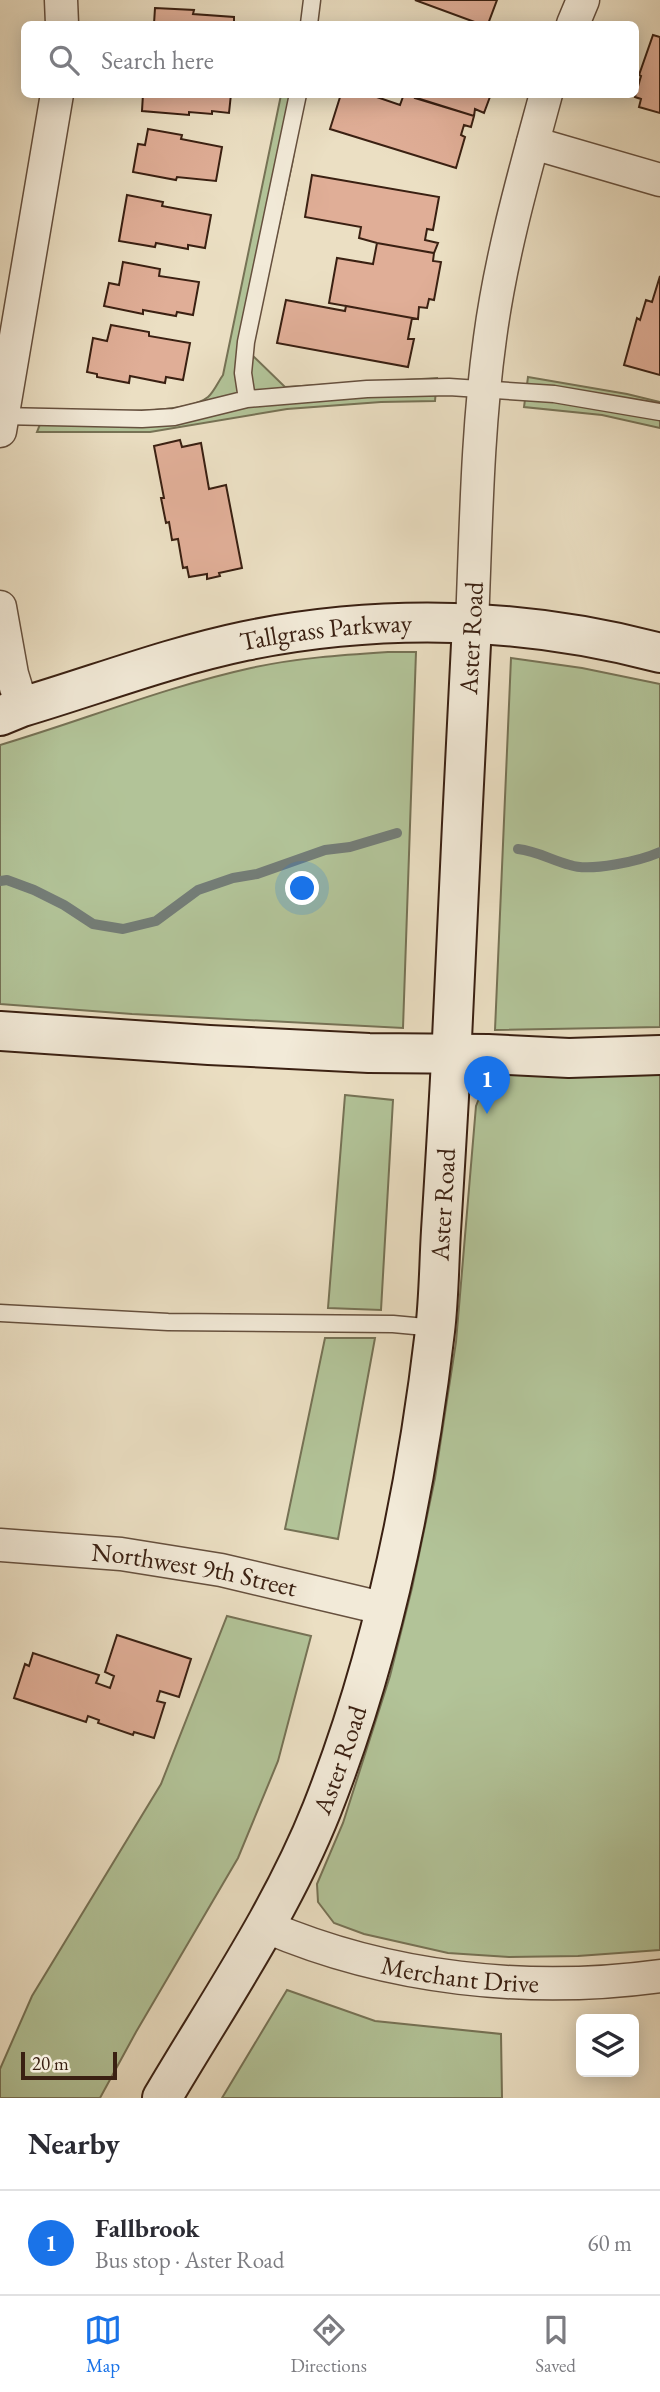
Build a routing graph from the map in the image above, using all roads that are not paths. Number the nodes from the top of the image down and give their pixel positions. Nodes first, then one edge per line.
1 (61, 0) edge
2 (312, 0) edge
3 (583, 0) edge
4 (62, 21) edge
5 (309, 21) edge
6 (574, 21) edge
7 (56, 98) edge
8 (297, 98) edge
9 (545, 98) edge
10 (533, 143) junction
11 (660, 180) edge
12 (485, 388) junction
13 (247, 399) junction
14 (660, 412) edge
15 (1, 424) edge
16 (0, 607) edge
17 (471, 624) junction
18 (660, 653) edge
19 (11, 711) edge
20 (0, 1031) edge
21 (451, 1053) junction
22 (660, 1055) edge
23 (0, 1313) edge
24 (436, 1328) junction
25 (0, 1545) edge
26 (386, 1609) junction
27 (267, 1927) junction
28 (660, 1976) edge
29 (162, 2098) edge

1 - 4 street
2 - 5 lane
3 - 6 street
7 - 15 street
8 - 13 lane
9 - 10 street, Aster Road
10 - 11 street
10 - 12 street, Aster Road
12 - 13 lane
12 - 14 lane
12 - 17 street, Aster Road
13 - 15 lane
16 - 19 street
17 - 18 street, Tallgrass Parkway
17 - 19 street, Tallgrass Parkway
17 - 21 street, Aster Road
20 - 21 street
21 - 22 street
21 - 24 street, Aster Road
23 - 24 lane
24 - 26 street, Aster Road
25 - 26 street, Northwest 9th Street
26 - 27 street, Aster Road
27 - 28 street, Merchant Drive
27 - 29 street, Aster Road

